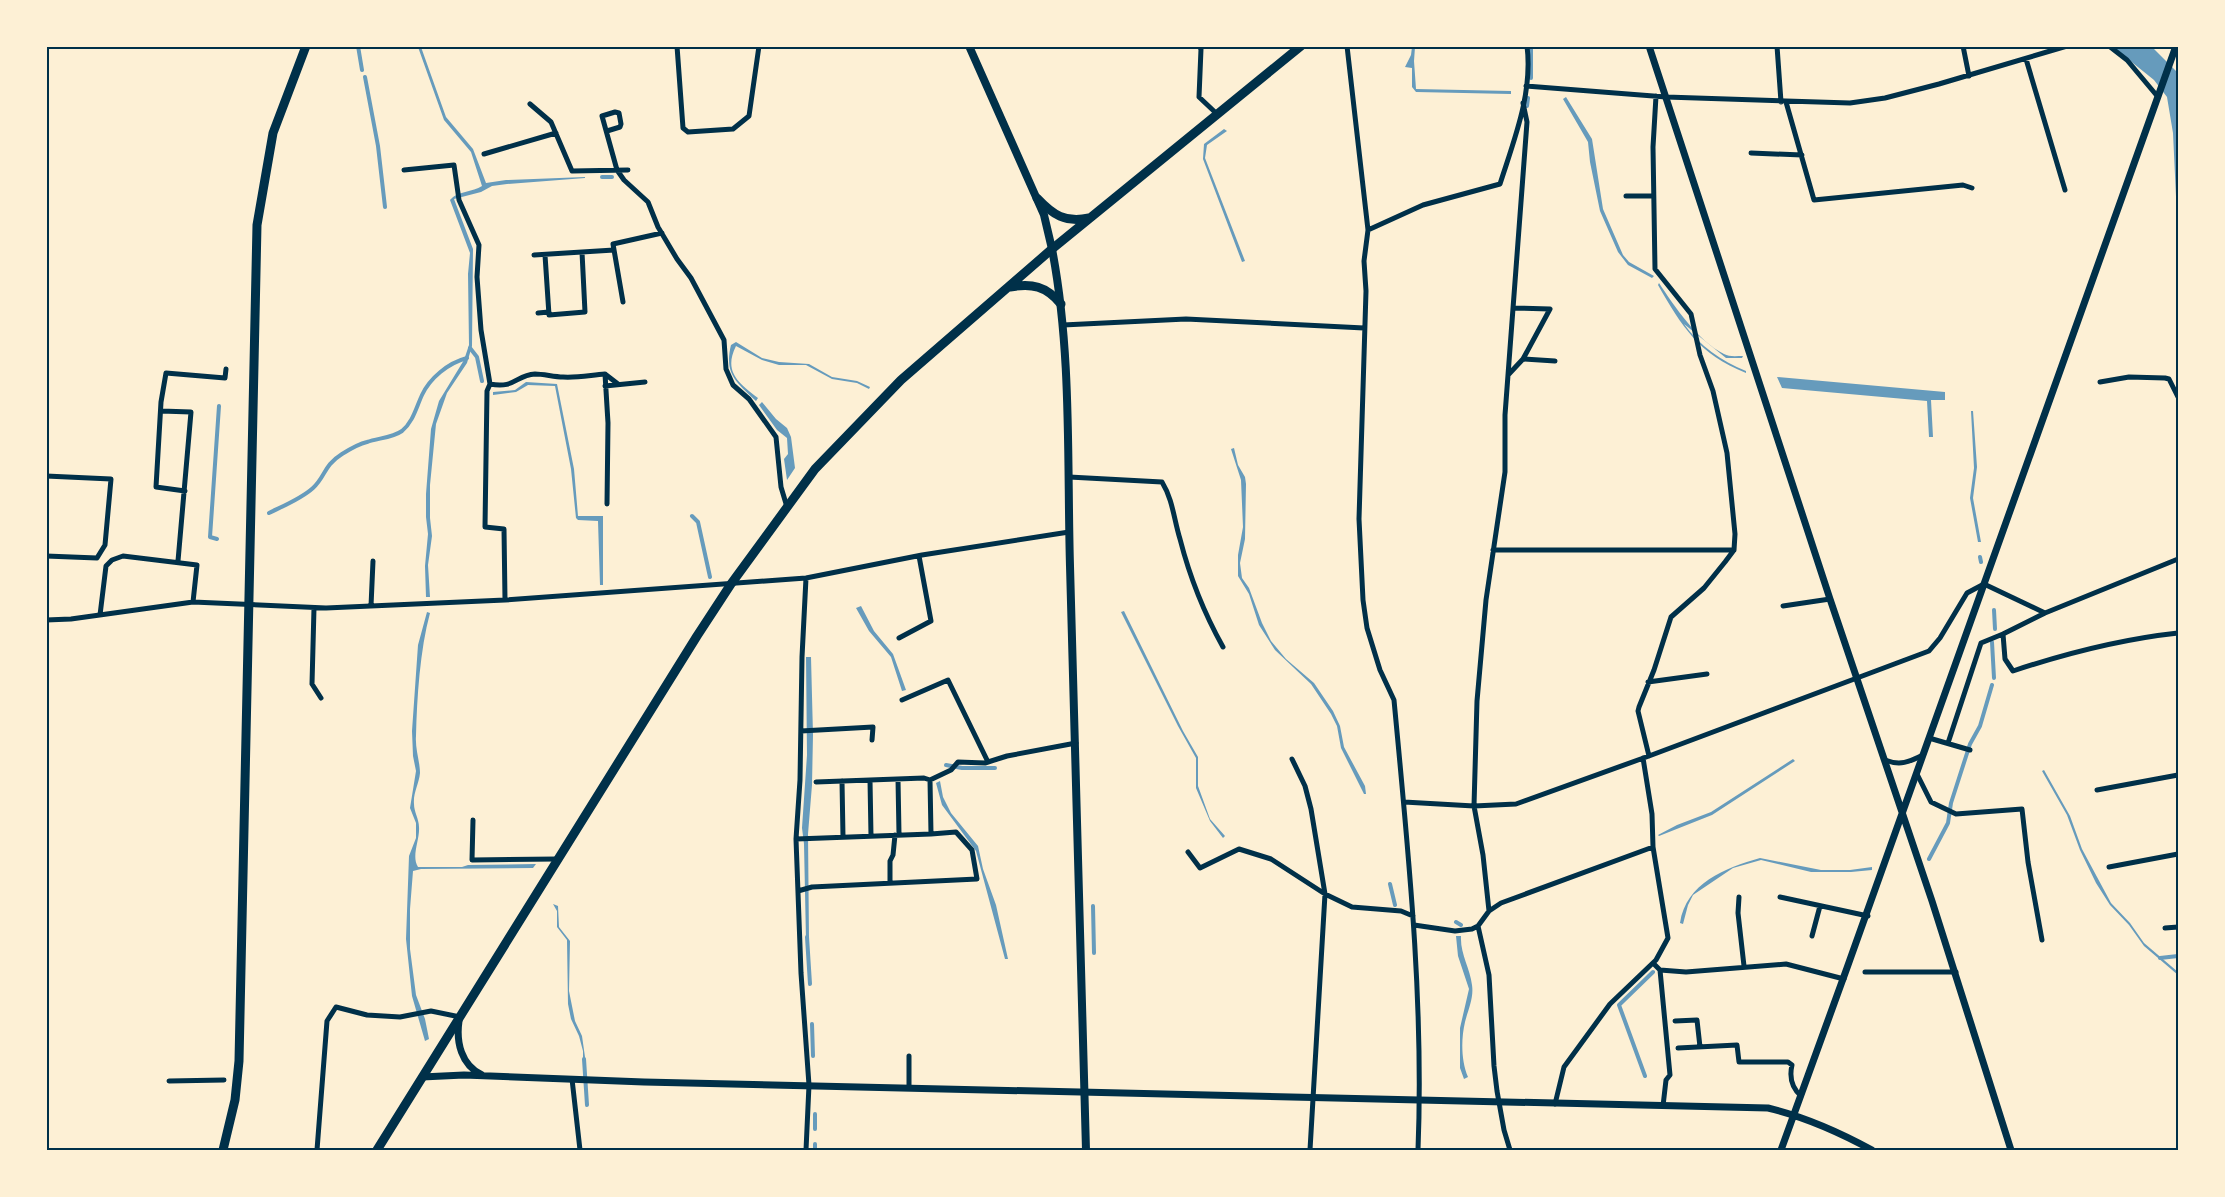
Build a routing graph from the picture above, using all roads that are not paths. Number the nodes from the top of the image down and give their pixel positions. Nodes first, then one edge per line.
1 (306, 46) edge
2 (678, 46) edge
3 (759, 46) edge
4 (969, 46) edge
5 (1199, 46) edge
6 (1301, 46) edge
7 (1347, 46) edge
8 (1527, 46) edge
9 (1648, 46) edge
10 (1777, 46) edge
11 (1962, 46) edge
12 (2067, 46) edge
13 (2109, 46) edge
14 (2176, 46) edge
15 (2026, 59) junction
16 (2174, 59) edge
17 (1969, 75) junction
18 (1526, 86) junction
19 (2159, 95) junction
20 (1656, 96) junction
21 (1666, 97) junction
22 (1784, 102) junction
23 (1523, 103) junction
24 (530, 104) dead end
25 (1218, 114) junction
26 (607, 131) dead end
27 (556, 133) junction
28 (1751, 153) dead end
29 (484, 154) dead end
30 (1802, 155) junction
31 (404, 170) dead end
32 (617, 170) junction
33 (628, 170) dead end
34 (1972, 188) dead end
35 (2065, 190) dead end
36 (1626, 196) dead end
37 (1653, 196) junction
38 (1036, 198) junction
39 (1090, 218) junction
40 (1368, 230) junction
41 (662, 233) junction
42 (1052, 249) junction
43 (614, 250) junction
44 (582, 252) junction
45 (534, 255) dead end
46 (545, 255) junction
47 (1007, 287) junction
48 (623, 302) dead end
49 (1061, 304) junction
50 (1514, 308) junction
51 (549, 312) junction
52 (538, 313) dead end
53 (1063, 325) junction
54 (1364, 328) junction
55 (1523, 359) junction
56 (1556, 361) dead end
57 (226, 369) dead end
58 (605, 374) junction
59 (1509, 374) junction
60 (645, 382) dead end
61 (2100, 382) dead end
62 (490, 384) junction
63 (618, 384) junction
64 (605, 386) junction
65 (2178, 397) edge
66 (161, 411) junction
67 (46, 476) edge
68 (1069, 477) junction
69 (185, 491) junction
70 (607, 504) dead end
71 (787, 507) junction
72 (1069, 532) junction
73 (1493, 550) junction
74 (1734, 550) junction
75 (46, 555) edge
76 (919, 556) junction
77 (2178, 559) edge
78 (178, 561) junction
79 (372, 561) dead end
80 (806, 578) junction
81 (731, 584) junction
82 (1984, 584) junction
83 (1830, 598) junction
84 (505, 600) junction
85 (194, 603) junction
86 (250, 606) junction
87 (371, 606) junction
88 (1783, 606) dead end
89 (314, 608) junction
90 (2045, 613) junction
91 (100, 615) junction
92 (46, 620) edge
93 (2178, 633) edge
94 (2003, 634) junction
95 (899, 638) dead end
96 (1223, 647) dead end
97 (1707, 674) dead end
98 (1857, 677) junction
99 (1648, 682) junction
100 (321, 698) dead end
101 (902, 700) dead end
102 (801, 731) junction
103 (1929, 738) junction
104 (872, 740) dead end
105 (1076, 743) junction
106 (1948, 743) junction
107 (1970, 750) dead end
108 (1923, 756) junction
109 (1646, 757) junction
110 (1292, 759) dead end
111 (1885, 760) junction
112 (988, 762) junction
113 (1917, 774) junction
114 (2178, 775) edge
115 (898, 779) junction
116 (870, 780) junction
117 (930, 780) junction
118 (842, 781) junction
119 (816, 782) dead end
120 (2097, 790) dead end
121 (1404, 802) junction
122 (1474, 806) junction
123 (1903, 814) junction
124 (472, 820) dead end
125 (931, 834) junction
126 (897, 835) junction
127 (871, 836) junction
128 (843, 837) junction
129 (796, 839) junction
130 (1653, 847) junction
131 (1188, 852) dead end
132 (2178, 855) edge
133 (558, 859) junction
134 (2109, 867) dead end
135 (891, 882) junction
136 (798, 891) junction
137 (1325, 894) junction
138 (1739, 897) dead end
139 (1780, 897) dead end
140 (1820, 906) junction
141 (1489, 911) junction
142 (1413, 916) junction
143 (1868, 916) junction
144 (1413, 925) junction
145 (1478, 926) junction
146 (2178, 927) edge
147 (2165, 928) dead end
148 (1812, 936) dead end
149 (2042, 940) dead end
150 (1653, 963) junction
151 (1744, 966) junction
152 (1660, 970) junction
153 (1865, 972) dead end
154 (1956, 972) junction
155 (1844, 979) junction
156 (460, 1017) junction
157 (1676, 1021) dead end
158 (1700, 1047) junction
159 (1678, 1048) dead end
160 (909, 1056) dead end
161 (485, 1076) junction
162 (422, 1077) junction
163 (572, 1079) junction
164 (224, 1080) dead end
165 (169, 1081) dead end
166 (809, 1085) junction
167 (909, 1088) junction
168 (1084, 1092) junction
169 (1801, 1096) junction
170 (1312, 1098) junction
171 (1420, 1099) junction
172 (1499, 1101) junction
173 (1556, 1104) junction
174 (1663, 1106) junction
175 (1794, 1114) junction
176 (223, 1150) edge
177 (317, 1150) edge
178 (377, 1150) edge
179 (580, 1150) edge
180 (806, 1150) edge
181 (1086, 1150) edge
182 (1310, 1150) edge
183 (1418, 1150) edge
184 (1510, 1150) edge
185 (1781, 1150) edge
186 (1872, 1150) edge
187 (2012, 1150) edge

1 - 86 highway
2 - 3 street
4 - 38 main road
5 - 25 street
6 - 25 highway
7 - 40 street
8 - 18 street
9 - 21 street
10 - 22 street
11 - 17 street
12 - 15 street
13 - 19 street
14 - 16 street
15 - 17 street
15 - 35 street
16 - 19 street
17 - 22 street
18 - 20 street
18 - 23 street
19 - 82 street
20 - 21 street
20 - 37 street
21 - 22 street
21 - 83 street
22 - 30 street
23 - 40 street
23 - 50 street
24 - 27 street
25 - 39 highway
26 - 32 street
27 - 29 street
27 - 32 street
28 - 30 street
30 - 34 street
31 - 62 street
32 - 33 street
32 - 41 street
36 - 37 street
37 - 74 street
38 - 39 highway
38 - 42 main road
39 - 42 highway
40 - 54 street
41 - 43 street
41 - 71 street
42 - 47 highway
42 - 49 main road
43 - 44 street
43 - 48 street
44 - 46 street
44 - 51 street
45 - 46 street
46 - 51 street
47 - 49 highway
47 - 71 highway
49 - 53 main road
50 - 55 street
50 - 59 street
51 - 52 street
53 - 54 street
53 - 68 main road
54 - 121 street
55 - 56 street
55 - 59 street
57 - 66 street
58 - 62 street
58 - 63 street
58 - 64 street
59 - 73 street
60 - 63 street
61 - 65 street
62 - 84 street
63 - 64 street
64 - 70 street
66 - 69 street
66 - 69 street
67 - 75 street
68 - 72 main road
68 - 96 street
69 - 78 street
71 - 81 highway
72 - 76 street
72 - 105 main road
73 - 74 street
73 - 122 street
74 - 99 street
76 - 80 street
76 - 95 street
77 - 90 street
78 - 85 street
78 - 91 street
79 - 87 street
80 - 81 street
80 - 102 street
81 - 84 street
81 - 133 highway
82 - 90 street
82 - 98 street
82 - 103 street
83 - 88 street
83 - 98 street
84 - 87 street
85 - 86 street
85 - 91 street
86 - 89 street
86 - 176 highway
87 - 89 street
89 - 100 street
90 - 94 street
91 - 92 street
93 - 94 street
94 - 106 street
97 - 99 street
98 - 109 street
98 - 111 street
99 - 109 street
101 - 112 street
102 - 104 street
102 - 129 street
103 - 106 street
103 - 108 street
105 - 112 street
105 - 168 main road
106 - 107 street
108 - 111 street
108 - 113 street
109 - 122 street
109 - 130 street
110 - 137 street
111 - 123 street
112 - 117 street
113 - 123 street
113 - 149 street
114 - 120 street
115 - 116 street
115 - 117 street
115 - 126 street
116 - 118 street
116 - 127 street
117 - 125 street
118 - 119 street
118 - 128 street
121 - 122 street
121 - 142 street
122 - 141 street
123 - 143 street
123 - 154 street
124 - 133 street
125 - 126 street
125 - 135 street
126 - 127 street
126 - 135 street
127 - 128 street
128 - 129 street
129 - 136 street
130 - 141 street
130 - 150 street
131 - 137 street
132 - 134 street
133 - 156 highway
135 - 136 street
136 - 166 street
137 - 142 street
137 - 170 street
138 - 151 street
139 - 140 street
140 - 143 street
140 - 148 street
141 - 145 street
142 - 144 street
143 - 155 street
144 - 145 street
144 - 171 street
145 - 172 street
146 - 147 street
150 - 152 street
150 - 173 street
151 - 152 street
151 - 155 street
152 - 174 street
153 - 154 street
154 - 187 street
155 - 169 street
156 - 161 street
156 - 162 highway
156 - 177 street
157 - 158 street
158 - 159 street
158 - 169 street
160 - 167 street
161 - 162 street
161 - 163 street
162 - 178 highway
163 - 166 street
163 - 179 street
164 - 165 street
166 - 167 street
166 - 180 street
167 - 168 street
168 - 170 street
168 - 181 main road
169 - 175 street
170 - 171 street
170 - 182 street
171 - 172 street
171 - 183 street
172 - 173 street
172 - 184 street
173 - 174 street
174 - 175 street
175 - 185 street
175 - 186 street

